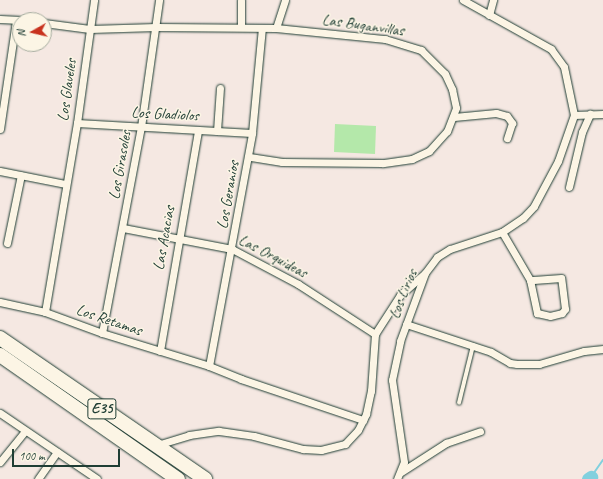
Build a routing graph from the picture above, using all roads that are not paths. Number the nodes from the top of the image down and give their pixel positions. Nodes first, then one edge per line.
1 (94, 0) edge
2 (159, 0) edge
3 (241, 0) edge
4 (285, 0) edge
5 (463, 0) edge
6 (493, 0) edge
7 (489, 15) junction
8 (0, 19) edge
9 (12, 20) edge
10 (52, 24) edge
11 (156, 27) junction
12 (241, 27) junction
13 (262, 28) junction
14 (276, 28) junction
15 (90, 29) junction
16 (13, 52) edge
17 (220, 88) dead end
18 (590, 114) junction
19 (603, 114) edge
20 (574, 116) junction
21 (454, 117) junction
22 (77, 123) junction
23 (141, 127) junction
24 (0, 129) edge
25 (198, 130) junction
26 (217, 131) junction
27 (252, 133) junction
28 (507, 138) dead end
29 (249, 157) junction
30 (0, 171) edge
31 (20, 175) junction
32 (65, 184) junction
33 (569, 187) dead end
34 (123, 228) junction
35 (502, 232) junction
36 (178, 238) junction
37 (7, 243) dead end
38 (232, 249) junction
39 (425, 273) junction
40 (530, 280) junction
41 (0, 302) edge
42 (45, 312) junction
43 (406, 324) junction
44 (102, 333) junction
45 (375, 334) junction
46 (0, 338) edge
47 (473, 345) junction
48 (603, 349) edge
49 (160, 351) junction
50 (0, 354) edge
51 (209, 366) junction
52 (459, 403) dead end
53 (0, 413) edge
54 (363, 420) junction
55 (25, 431) junction
56 (480, 431) dead end
57 (156, 446) junction
58 (57, 452) junction
59 (0, 462) edge
60 (399, 476) edge
61 (38, 479) edge
62 (97, 479) edge
63 (178, 479) edge
64 (205, 479) edge

1 - 15 street, Los Glaveles
2 - 11 street, Los Girasoles
3 - 12 street
4 - 14 street
5 - 7 street
6 - 7 street
7 - 20 street
8 - 9 street
10 - 15 street, Las Buganvillas
11 - 12 street, Las Buganvillas
11 - 15 street, Las Buganvillas
11 - 23 street, Los Girasoles
12 - 13 street, Las Buganvillas
13 - 14 street, Las Buganvillas
13 - 27 street, Los Geranios
14 - 21 street, Las Buganvillas
15 - 22 street, Los Glaveles
16 - 24 street
17 - 26 street
18 - 19 street
18 - 20 street
18 - 33 street
20 - 35 street, Los Lirios
21 - 28 street
21 - 29 street
22 - 23 street, Los Gladiolos
22 - 32 street, Los Glaveles
23 - 25 street, Los Gladiolos
23 - 34 street, Los Girasoles
25 - 26 street, Los Gladiolos
25 - 36 street, Las Acacias
26 - 27 street, Los Gladiolos
27 - 29 street, Los Geranios
29 - 38 street, Los Geranios
30 - 31 street
31 - 32 street
31 - 37 street
32 - 42 street, Los Glaveles
34 - 36 street, Las Orquideas
34 - 44 street, Los Girasoles
35 - 39 street, Los Lirios
35 - 40 street
36 - 38 street, Las Orquideas
36 - 49 street, Las Acacias
38 - 45 street, Las Orquideas
38 - 51 street, Los Geranios
39 - 43 street, Los Lirios
39 - 45 street
40 - 40 street
41 - 42 street, Los Retamas
42 - 44 street, Los Retamas
43 - 47 street
43 - 60 street, Los Lirios
44 - 49 street, Los Retamas
45 - 54 street
46 - 57 highway, E35
47 - 48 street
47 - 52 lane
49 - 51 street, Los Retamas
50 - 63 highway, E35
51 - 54 street, Los Retamas
53 - 55 street
54 - 57 street
55 - 58 street
55 - 59 street
56 - 60 street
57 - 64 highway, E35
58 - 61 street
58 - 62 street

